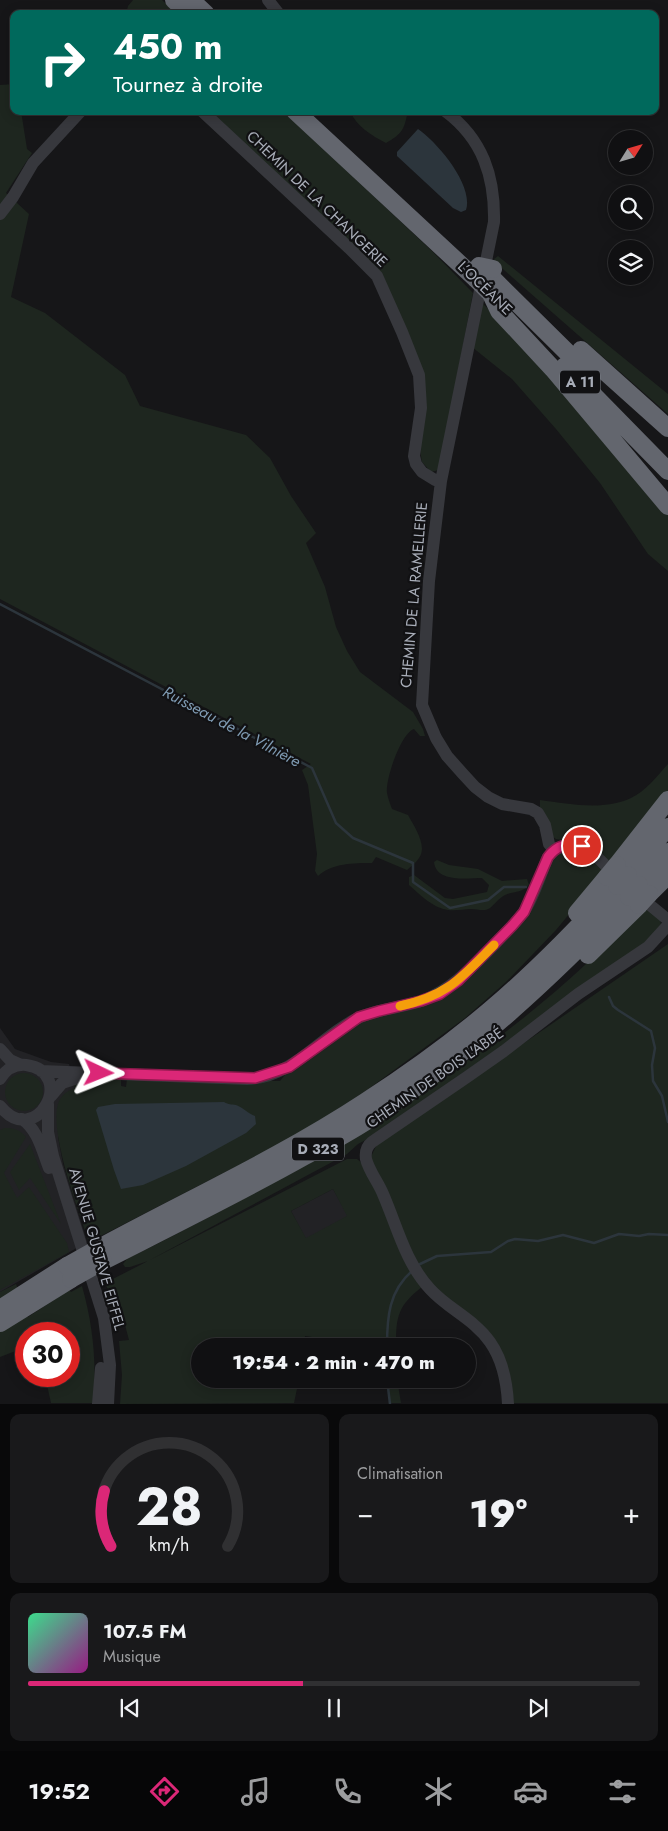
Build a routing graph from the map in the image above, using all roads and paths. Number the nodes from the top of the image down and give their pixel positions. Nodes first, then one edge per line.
1 (174, 0) edge
2 (191, 0) edge
3 (268, 0) edge
4 (185, 10) edge
5 (202, 10) edge
6 (277, 10) edge
7 (77, 115) edge
8 (206, 115) edge
9 (300, 115) edge
10 (316, 115) edge
11 (450, 115) edge
12 (0, 214) edge
13 (486, 279) junction
14 (668, 428) edge
15 (668, 454) edge
16 (668, 471) edge
17 (441, 481) junction
18 (668, 506) edge
19 (668, 800) edge
20 (668, 827) edge
21 (554, 850) junction
22 (668, 852) edge
23 (668, 874) edge
24 (628, 885) junction
25 (668, 920) edge
26 (668, 925) edge
27 (510, 1003) junction
28 (0, 1049) edge
29 (21, 1065) junction
30 (41, 1071) junction
31 (99, 1073) junction
32 (0, 1079) edge
33 (49, 1100) junction
34 (0, 1106) edge
35 (22, 1119) junction
36 (69, 1273) junction
37 (0, 1309) edge
38 (0, 1324) edge
39 (98, 1404) edge
40 (108, 1404) edge
41 (508, 1404) edge

1 - 4 highway
2 - 5 highway
3 - 6 street
7 - 12 street
8 - 17 street, CHEMIN DE LA CHANGERIE
9 - 13 highway, L’OCÉANE / A 11
10 - 13 highway, L’OCÉANE / A 11
11 - 17 street, CHEMIN DE LA RAMELLERIE
13 - 14 highway
13 - 15 highway, L’OCÉANE / A 11
13 - 16 highway, L’OCÉANE / A 11
13 - 18 highway
17 - 21 street, CHEMIN DE LA RAMELLERIE
19 - 24 highway
20 - 24 highway, D 323
21 - 25 street
21 - 31 street
22 - 24 highway, D 323
23 - 24 highway
24 - 27 highway, D 323
24 - 27 highway
26 - 41 street, CHEMIN DE BOIS L'ABBÉ
27 - 36 highway, D 323, bridge
28 - 29 street
29 - 30 street
29 - 32 street
30 - 31 street
30 - 33 street, AVENUE GUSTAVE EIFFEL
31 - 33 street
33 - 35 street
33 - 40 street, AVENUE GUSTAVE EIFFEL
34 - 35 street, AVENUE GUSTAVE EIFFEL
35 - 39 street, AVENUE GUSTAVE EIFFEL
36 - 37 highway, D 323
36 - 38 highway, D 323

